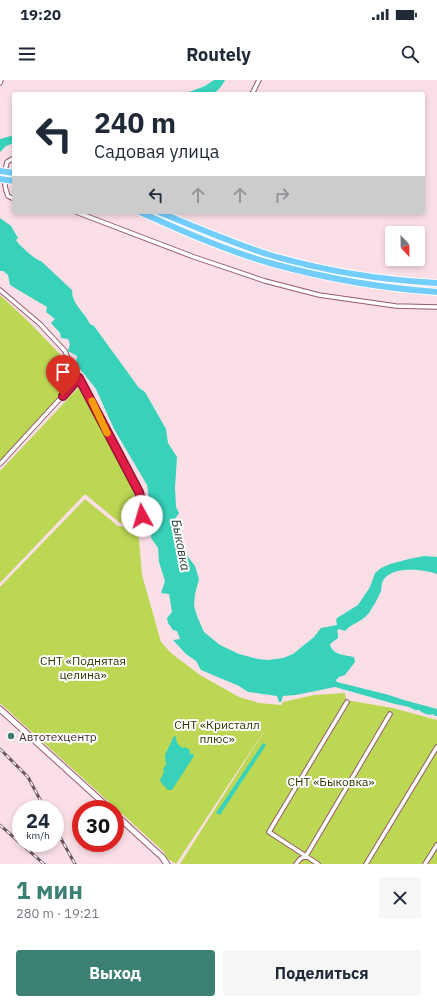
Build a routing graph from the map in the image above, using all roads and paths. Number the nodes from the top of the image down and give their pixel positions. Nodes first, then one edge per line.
1 (2, 80) edge
2 (259, 80) edge
3 (0, 83) edge
4 (253, 92) edge
5 (12, 159) edge
6 (0, 171) edge
7 (12, 173) edge
8 (0, 179) edge
9 (12, 181) edge
10 (0, 187) edge
11 (5, 187) junction
12 (12, 198) edge
13 (81, 214) edge
14 (144, 214) edge
15 (164, 214) edge
16 (437, 283) edge
17 (0, 290) edge
18 (437, 292) edge
19 (437, 307) edge
20 (79, 378) junction
21 (0, 464) edge
22 (141, 526) dead end
23 (347, 702) dead end
24 (0, 709) edge
25 (390, 714) dead end
26 (437, 747) edge
27 (100, 800) edge
28 (124, 822) edge
29 (437, 845) edge
30 (306, 856) junction
31 (167, 864) edge
32 (296, 864) edge
33 (318, 864) edge
34 (366, 864) edge
35 (425, 864) edge

1 - 3 street
2 - 4 street
5 - 11 street
6 - 7 main road, bridge
8 - 9 main road, bridge
10 - 11 street
11 - 12 street
13 - 19 street
14 - 18 main road
15 - 16 main road
17 - 20 street
20 - 21 street
20 - 22 street
23 - 30 street
24 - 27 main road
25 - 30 street
26 - 34 street
28 - 31 main road
29 - 35 street
30 - 32 street
30 - 33 street

